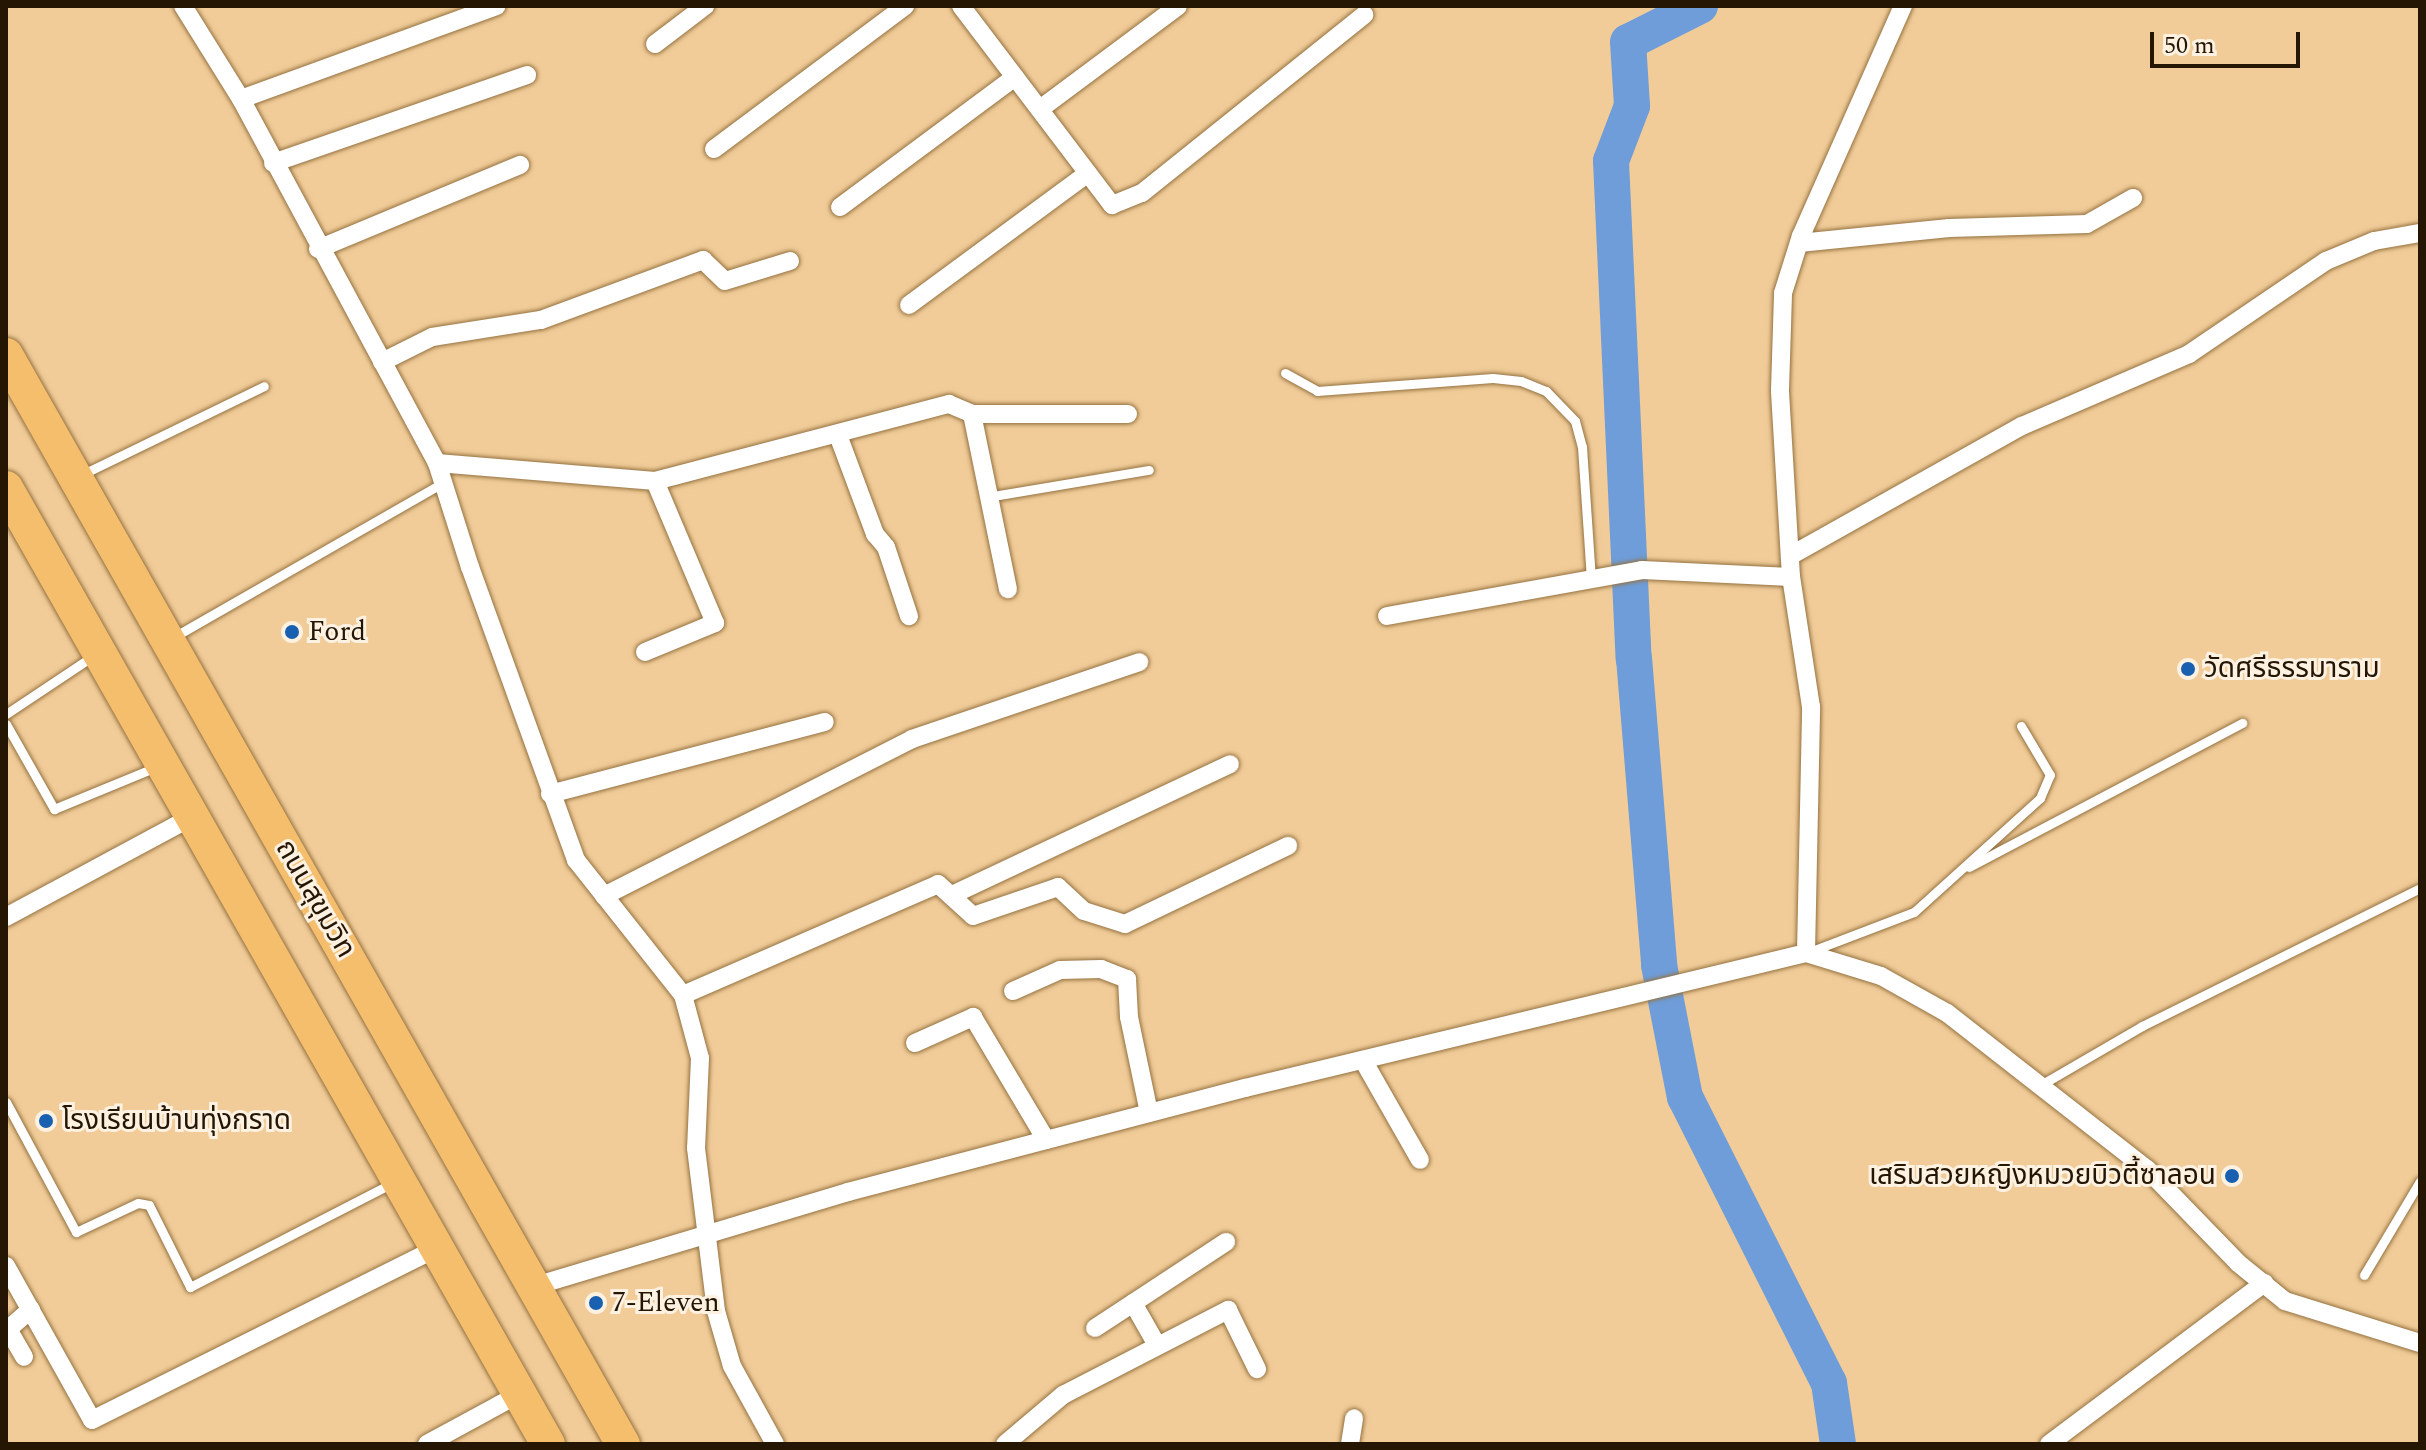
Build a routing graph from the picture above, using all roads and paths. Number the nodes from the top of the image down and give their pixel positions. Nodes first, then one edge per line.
1 (183, 6) edge
2 (497, 6) edge
3 (705, 6) edge
4 (905, 6) edge
5 (1178, 6) edge
6 (1903, 6) edge
7 (967, 8) edge
8 (1364, 15) dead end
9 (655, 44) dead end
10 (527, 75) dead end
11 (1015, 77) junction
12 (241, 99) junction
13 (1040, 109) junction
14 (714, 149) dead end
15 (273, 163) junction
16 (520, 165) dead end
17 (1088, 173) junction
18 (2133, 198) dead end
19 (840, 207) dead end
20 (2420, 233) edge
21 (1799, 243) junction
22 (318, 249) junction
23 (790, 261) dead end
24 (909, 305) dead end
25 (6, 355) edge
26 (382, 362) junction
27 (1285, 373) dead end
28 (264, 386) dead end
29 (972, 414) junction
30 (1128, 414) dead end
31 (838, 435) junction
32 (437, 463) junction
33 (1149, 470) dead end
34 (76, 477) junction
35 (655, 481) junction
36 (443, 483) junction
37 (6, 488) edge
38 (987, 497) junction
39 (1790, 556) junction
40 (1791, 577) junction
41 (1591, 580) junction
42 (1008, 589) dead end
43 (909, 616) dead end
44 (1387, 616) dead end
45 (169, 640) junction
46 (99, 652) junction
47 (645, 652) dead end
48 (1139, 662) dead end
49 (6, 714) edge
50 (825, 722) dead end
51 (2242, 723) dead end
52 (6, 724) edge
53 (2021, 726) dead end
54 (162, 764) junction
55 (1230, 764) dead end
56 (550, 794) junction
57 (192, 817) junction
58 (1288, 846) dead end
59 (1955, 875) junction
60 (2420, 888) edge
61 (954, 894) junction
62 (604, 896) junction
63 (6, 917) edge
64 (1806, 953) junction
65 (1013, 991) dead end
66 (683, 995) junction
67 (915, 1043) dead end
68 (1363, 1060) junction
69 (2039, 1086) junction
70 (6, 1102) edge
71 (1149, 1113) junction
72 (1046, 1140) junction
73 (1420, 1160) dead end
74 (398, 1180) junction
75 (2420, 1181) edge
76 (704, 1236) junction
77 (1226, 1242) dead end
78 (437, 1248) junction
79 (6, 1266) edge
80 (2364, 1275) dead end
81 (2264, 1283) junction
82 (535, 1286) junction
83 (1133, 1303) junction
84 (31, 1309) junction
85 (1095, 1328) dead end
86 (7, 1330) edge
87 (2420, 1343) edge
88 (1157, 1345) junction
89 (24, 1357) dead end
90 (1257, 1369) dead end
91 (519, 1394) junction
92 (1354, 1418) dead end
93 (427, 1444) edge
94 (548, 1444) edge
95 (623, 1444) edge
96 (775, 1444) edge
97 (1005, 1444) edge
98 (1350, 1444) edge
99 (2049, 1444) edge

1 - 12 street
2 - 12 street
3 - 9 street
4 - 14 street
5 - 13 street
6 - 21 street
7 - 11 street
8 - 17 street
10 - 15 street
11 - 13 street
11 - 19 street
12 - 15 street
13 - 17 street
15 - 22 street
16 - 22 street
17 - 24 street
18 - 21 street
20 - 39 street
21 - 39 street
22 - 26 street
23 - 26 street
25 - 34 highway, ถนนสุขุมวิท
26 - 32 street
27 - 41 lane
28 - 34 lane
29 - 30 street
29 - 31 street
29 - 38 street
31 - 35 street
31 - 43 street
32 - 35 street
32 - 36 street
33 - 38 lane
34 - 45 highway, ถนนสุขุมวิท
35 - 47 street
36 - 45 lane
36 - 56 street
37 - 46 highway
38 - 42 street
39 - 40 street
40 - 41 street
40 - 64 street
41 - 44 street
45 - 82 highway, ถนนสุขุมวิท
46 - 49 lane
46 - 54 highway
48 - 62 street
50 - 56 street
51 - 59 lane
52 - 54 lane
53 - 59 lane
54 - 57 highway
55 - 61 street
56 - 62 street
57 - 63 street
57 - 74 highway
58 - 61 street
59 - 64 lane
60 - 69 lane
61 - 66 street
62 - 66 street
64 - 68 street
64 - 69 street
65 - 71 street
66 - 76 street
67 - 72 street
68 - 71 street
68 - 73 street
69 - 81 street
70 - 74 lane
71 - 72 street
72 - 76 street
74 - 78 highway
75 - 80 lane
76 - 82 street
76 - 96 street
77 - 83 street
78 - 84 street
78 - 91 highway
79 - 84 street
81 - 87 street
81 - 99 street
82 - 95 highway, ถนนสุขุมวิท
83 - 85 street
83 - 88 street
84 - 86 street
86 - 89 street
88 - 90 street
88 - 97 street
91 - 93 street
91 - 94 highway
92 - 98 street

